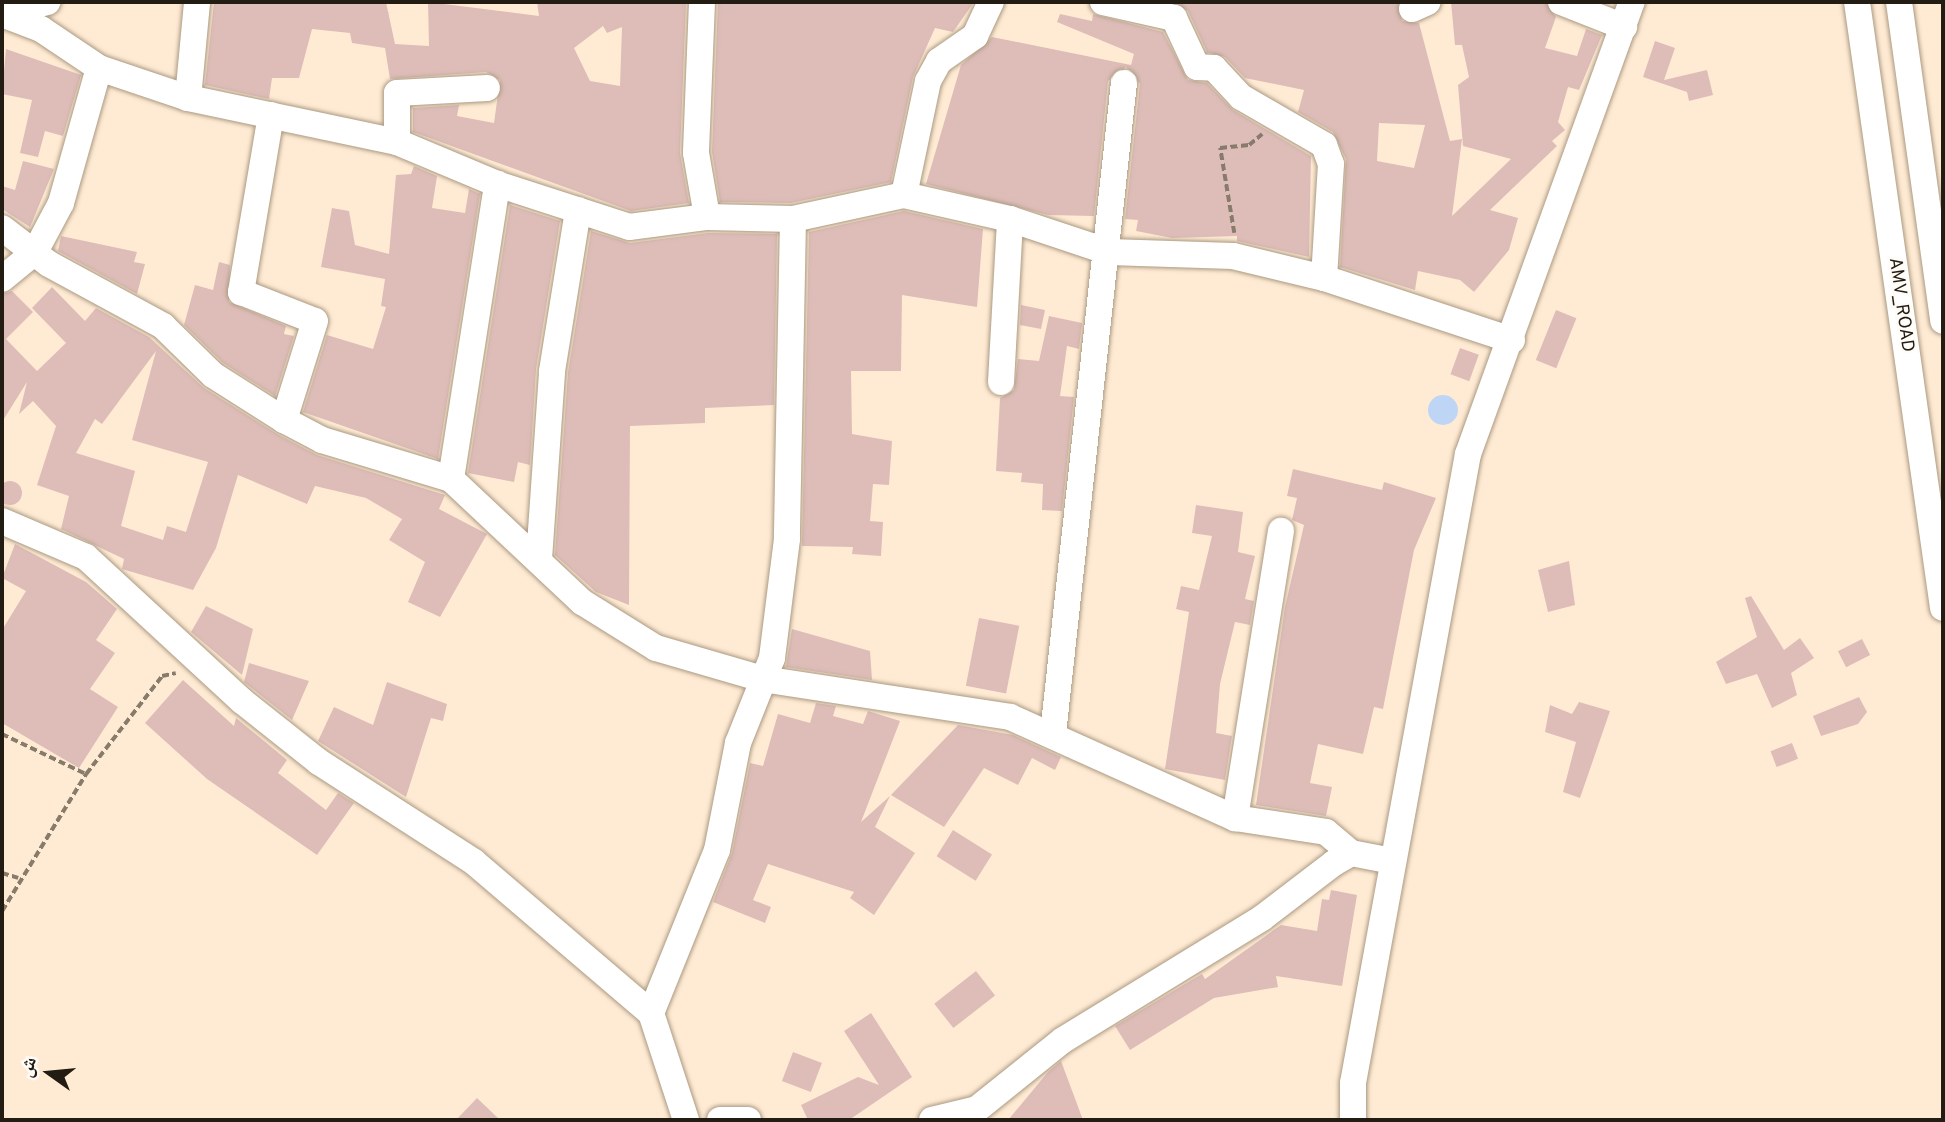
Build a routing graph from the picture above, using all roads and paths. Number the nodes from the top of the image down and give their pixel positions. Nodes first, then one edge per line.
1 (47, 2) edge
2 (197, 2) edge
3 (702, 2) edge
4 (991, 2) edge
5 (1102, 2) edge
6 (1561, 2) edge
7 (1632, 2) edge
8 (1857, 2) edge
9 (1899, 2) edge
10 (4, 21) edge
11 (1624, 27) junction
12 (99, 68) junction
13 (1124, 83) dead end
14 (487, 88) dead end
15 (188, 98) junction
16 (271, 115) junction
17 (1277, 121) junction
18 (397, 142) junction
19 (497, 184) junction
20 (904, 195) junction
21 (578, 210) junction
22 (707, 216) junction
23 (793, 219) junction
24 (1010, 219) junction
25 (2, 228) edge
26 (34, 252) junction
27 (1108, 252) junction
28 (1233, 256) junction
29 (1324, 278) junction
30 (2, 279) edge
31 (1943, 321) edge
32 (1513, 340) junction
33 (1001, 382) dead end
34 (284, 420) junction
35 (451, 479) junction
36 (2, 522) edge
37 (1281, 531) dead end
38 (539, 559) junction
39 (1943, 608) edge
40 (202, 668) junction
41 (763, 679) junction
42 (2, 734) edge
43 (1053, 734) junction
44 (86, 774) junction
45 (1235, 818) junction
46 (1351, 853) junction
47 (1392, 860) junction
48 (2, 873) edge
49 (18, 878) junction
50 (2, 911) edge
51 (651, 1013) junction
52 (686, 1120) edge
53 (720, 1120) edge
54 (748, 1120) edge
55 (932, 1120) edge
56 (1353, 1120) edge

1 - 10 street
2 - 15 street
3 - 22 street
4 - 20 street
5 - 17 street
6 - 11 street
7 - 11 street
8 - 39 street, AMV_ROAD
9 - 31 street
10 - 12 street
11 - 32 street
12 - 15 street
12 - 26 street
13 - 27 street
14 - 18 street
15 - 16 street
16 - 18 street
16 - 34 street
17 - 28 path
17 - 29 street
18 - 19 street
19 - 21 street
19 - 35 street
20 - 23 street
20 - 24 street
21 - 22 street
21 - 38 street
22 - 23 street
23 - 41 street
24 - 27 street
24 - 33 street
25 - 26 street
26 - 30 street
26 - 34 street
27 - 28 street
27 - 43 street
28 - 29 street
29 - 32 street
32 - 47 street
34 - 35 street
35 - 38 street
36 - 40 street
37 - 45 street
38 - 41 street
40 - 44 path
40 - 51 street
41 - 43 street
41 - 51 street
42 - 44 path
43 - 45 street
44 - 49 path
45 - 46 street
46 - 47 street
46 - 55 street
47 - 56 street
48 - 49 path
49 - 50 path
51 - 52 street
53 - 54 street

